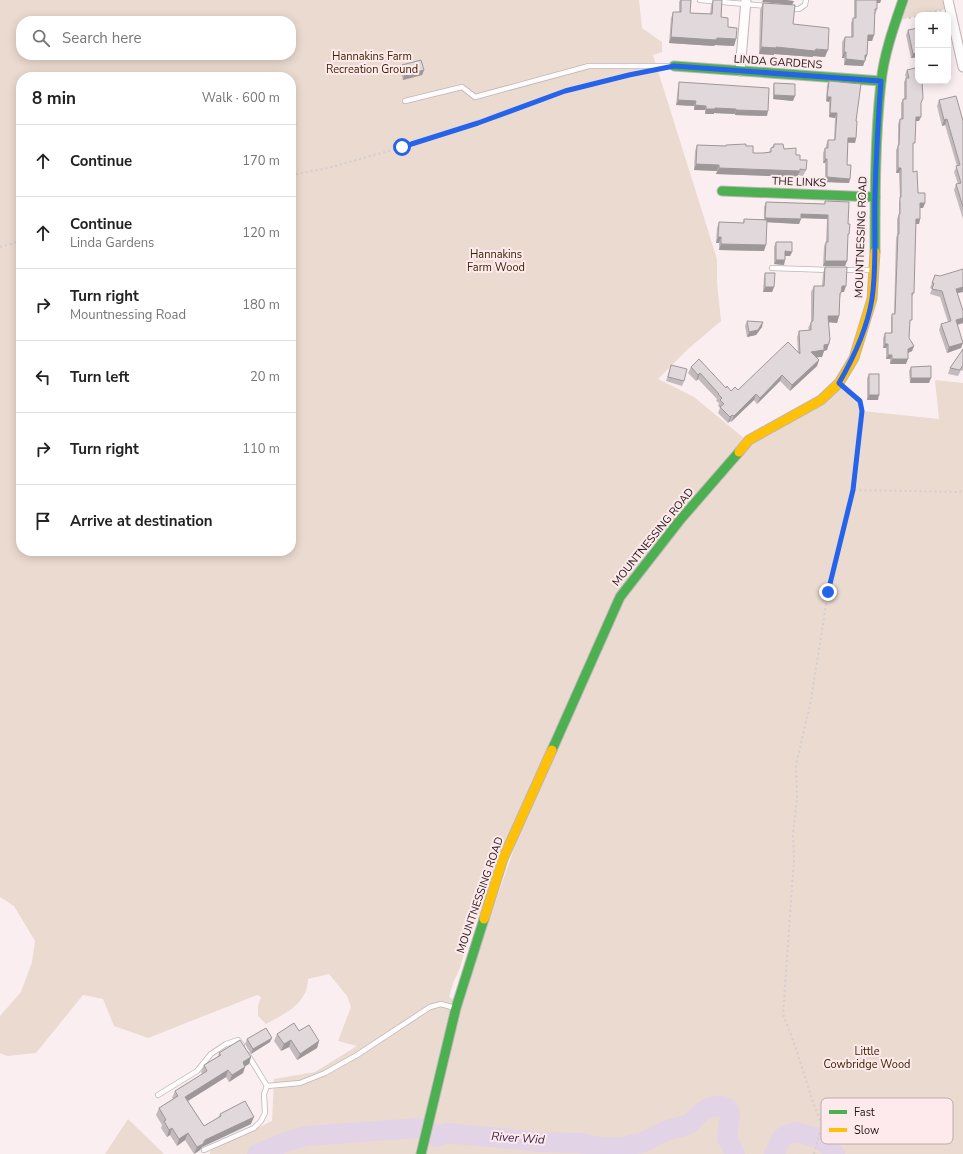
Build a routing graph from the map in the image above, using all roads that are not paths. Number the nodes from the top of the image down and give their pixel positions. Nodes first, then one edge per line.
1 (700, 0) edge
2 (806, 0) edge
3 (903, 0) edge
4 (746, 2) edge
5 (949, 4) edge
6 (775, 7) edge
7 (782, 8) edge
8 (674, 66) joint
9 (963, 67) edge
10 (740, 71) junction
11 (881, 81) junction
12 (405, 101) dead end
13 (722, 191) dead end
14 (875, 197) junction
15 (772, 268) dead end
16 (874, 270) junction
17 (456, 1008) junction
18 (267, 1086) junction
19 (158, 1095) dead end
20 (204, 1150) edge
21 (421, 1154) edge

1 - 4 lane
2 - 7 lane
3 - 11 street, MOUNTNESSING ROAD
4 - 6 lane
4 - 10 street
5 - 9 street
8 - 10 street, LINDA GARDENS
8 - 12 lane
10 - 11 street, LINDA GARDENS
11 - 14 street, MOUNTNESSING ROAD
13 - 14 street, THE LINKS
14 - 16 street, MOUNTNESSING ROAD
15 - 16 lane
16 - 17 street, MOUNTNESSING ROAD
17 - 18 lane
17 - 21 street, MOUNTNESSING ROAD
18 - 19 lane
18 - 20 lane

